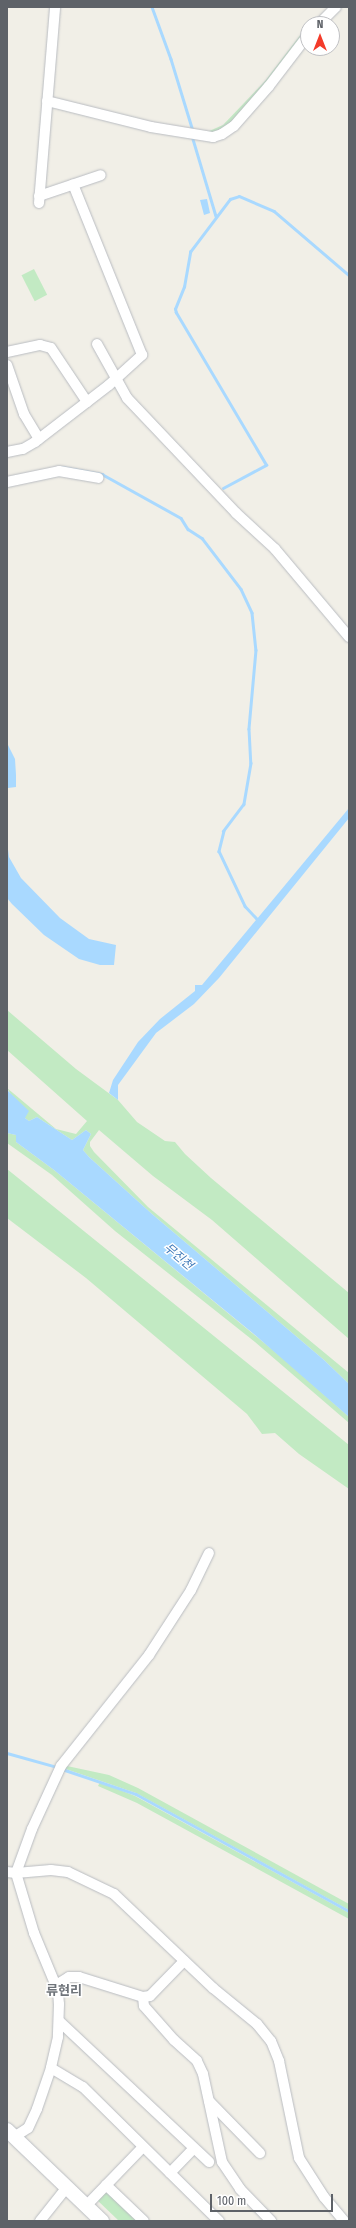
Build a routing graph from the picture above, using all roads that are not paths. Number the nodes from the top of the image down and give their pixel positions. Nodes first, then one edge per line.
1 (55, 7) edge
2 (336, 7) edge
3 (327, 16) edge
4 (300, 45) edge
5 (48, 101) junction
6 (101, 175) dead end
7 (73, 184) junction
8 (97, 344) dead end
9 (7, 352) edge
10 (7, 365) edge
11 (114, 379) junction
12 (87, 402) junction
13 (40, 439) junction
14 (7, 452) edge
15 (98, 478) dead end
16 (7, 482) edge
17 (349, 637) edge
18 (209, 1553) dead end
19 (11, 1872) edge
20 (184, 1961) junction
21 (58, 1992) junction
22 (143, 1997) junction
23 (59, 2021) junction
24 (51, 2068) junction
25 (209, 2102) junction
26 (10, 2133) edge
27 (143, 2147) junction
28 (194, 2149) junction
29 (260, 2153) dead end
30 (209, 2162) dead end
31 (170, 2173) junction
32 (106, 2185) junction
33 (67, 2187) junction
34 (86, 2206) junction
35 (40, 2221) edge
36 (102, 2221) edge
37 (144, 2221) edge
38 (220, 2221) edge
39 (271, 2221) edge
40 (344, 2221) edge

1 - 5 street
2 - 3 street
4 - 5 street
5 - 7 street
6 - 7 street
7 - 11 street
8 - 11 street
9 - 12 street
10 - 13 street
11 - 12 street
11 - 17 street
12 - 13 street
13 - 14 street
15 - 16 street
18 - 19 street
19 - 20 street
19 - 21 street
20 - 22 street
20 - 40 street
21 - 22 street
21 - 23 street
22 - 25 street
23 - 24 street
23 - 28 street
24 - 26 street
24 - 27 street
25 - 29 street
25 - 39 street
26 - 33 main road
27 - 31 street
27 - 32 street
28 - 30 street
28 - 31 street
31 - 38 street
32 - 34 street
32 - 37 street
33 - 34 main road
33 - 35 street
34 - 36 main road

